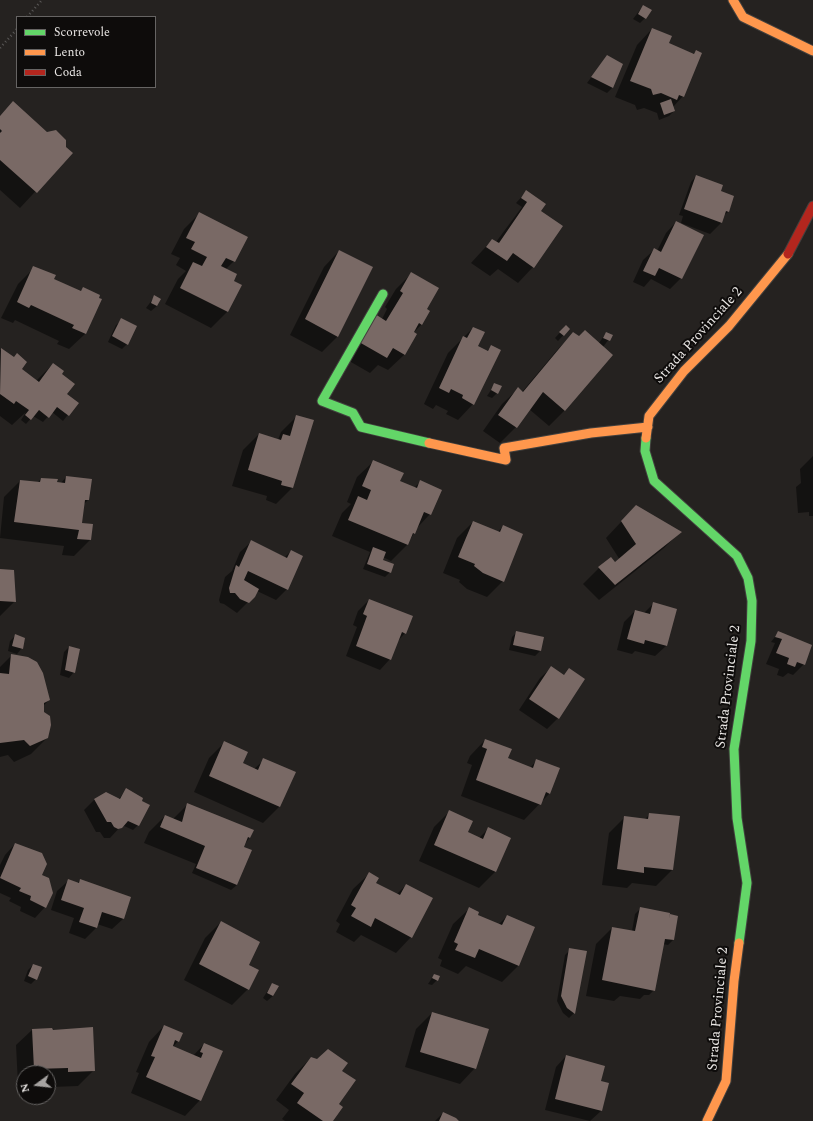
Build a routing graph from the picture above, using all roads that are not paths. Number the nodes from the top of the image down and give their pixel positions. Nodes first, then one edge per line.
1 (733, 0) edge
2 (813, 51) edge
3 (813, 206) edge
4 (383, 294) dead end
5 (648, 426) junction
6 (707, 1121) edge

1 - 2 street
3 - 5 street, Strada Provinciale 2
4 - 5 street
5 - 6 street, Strada Provinciale 2

